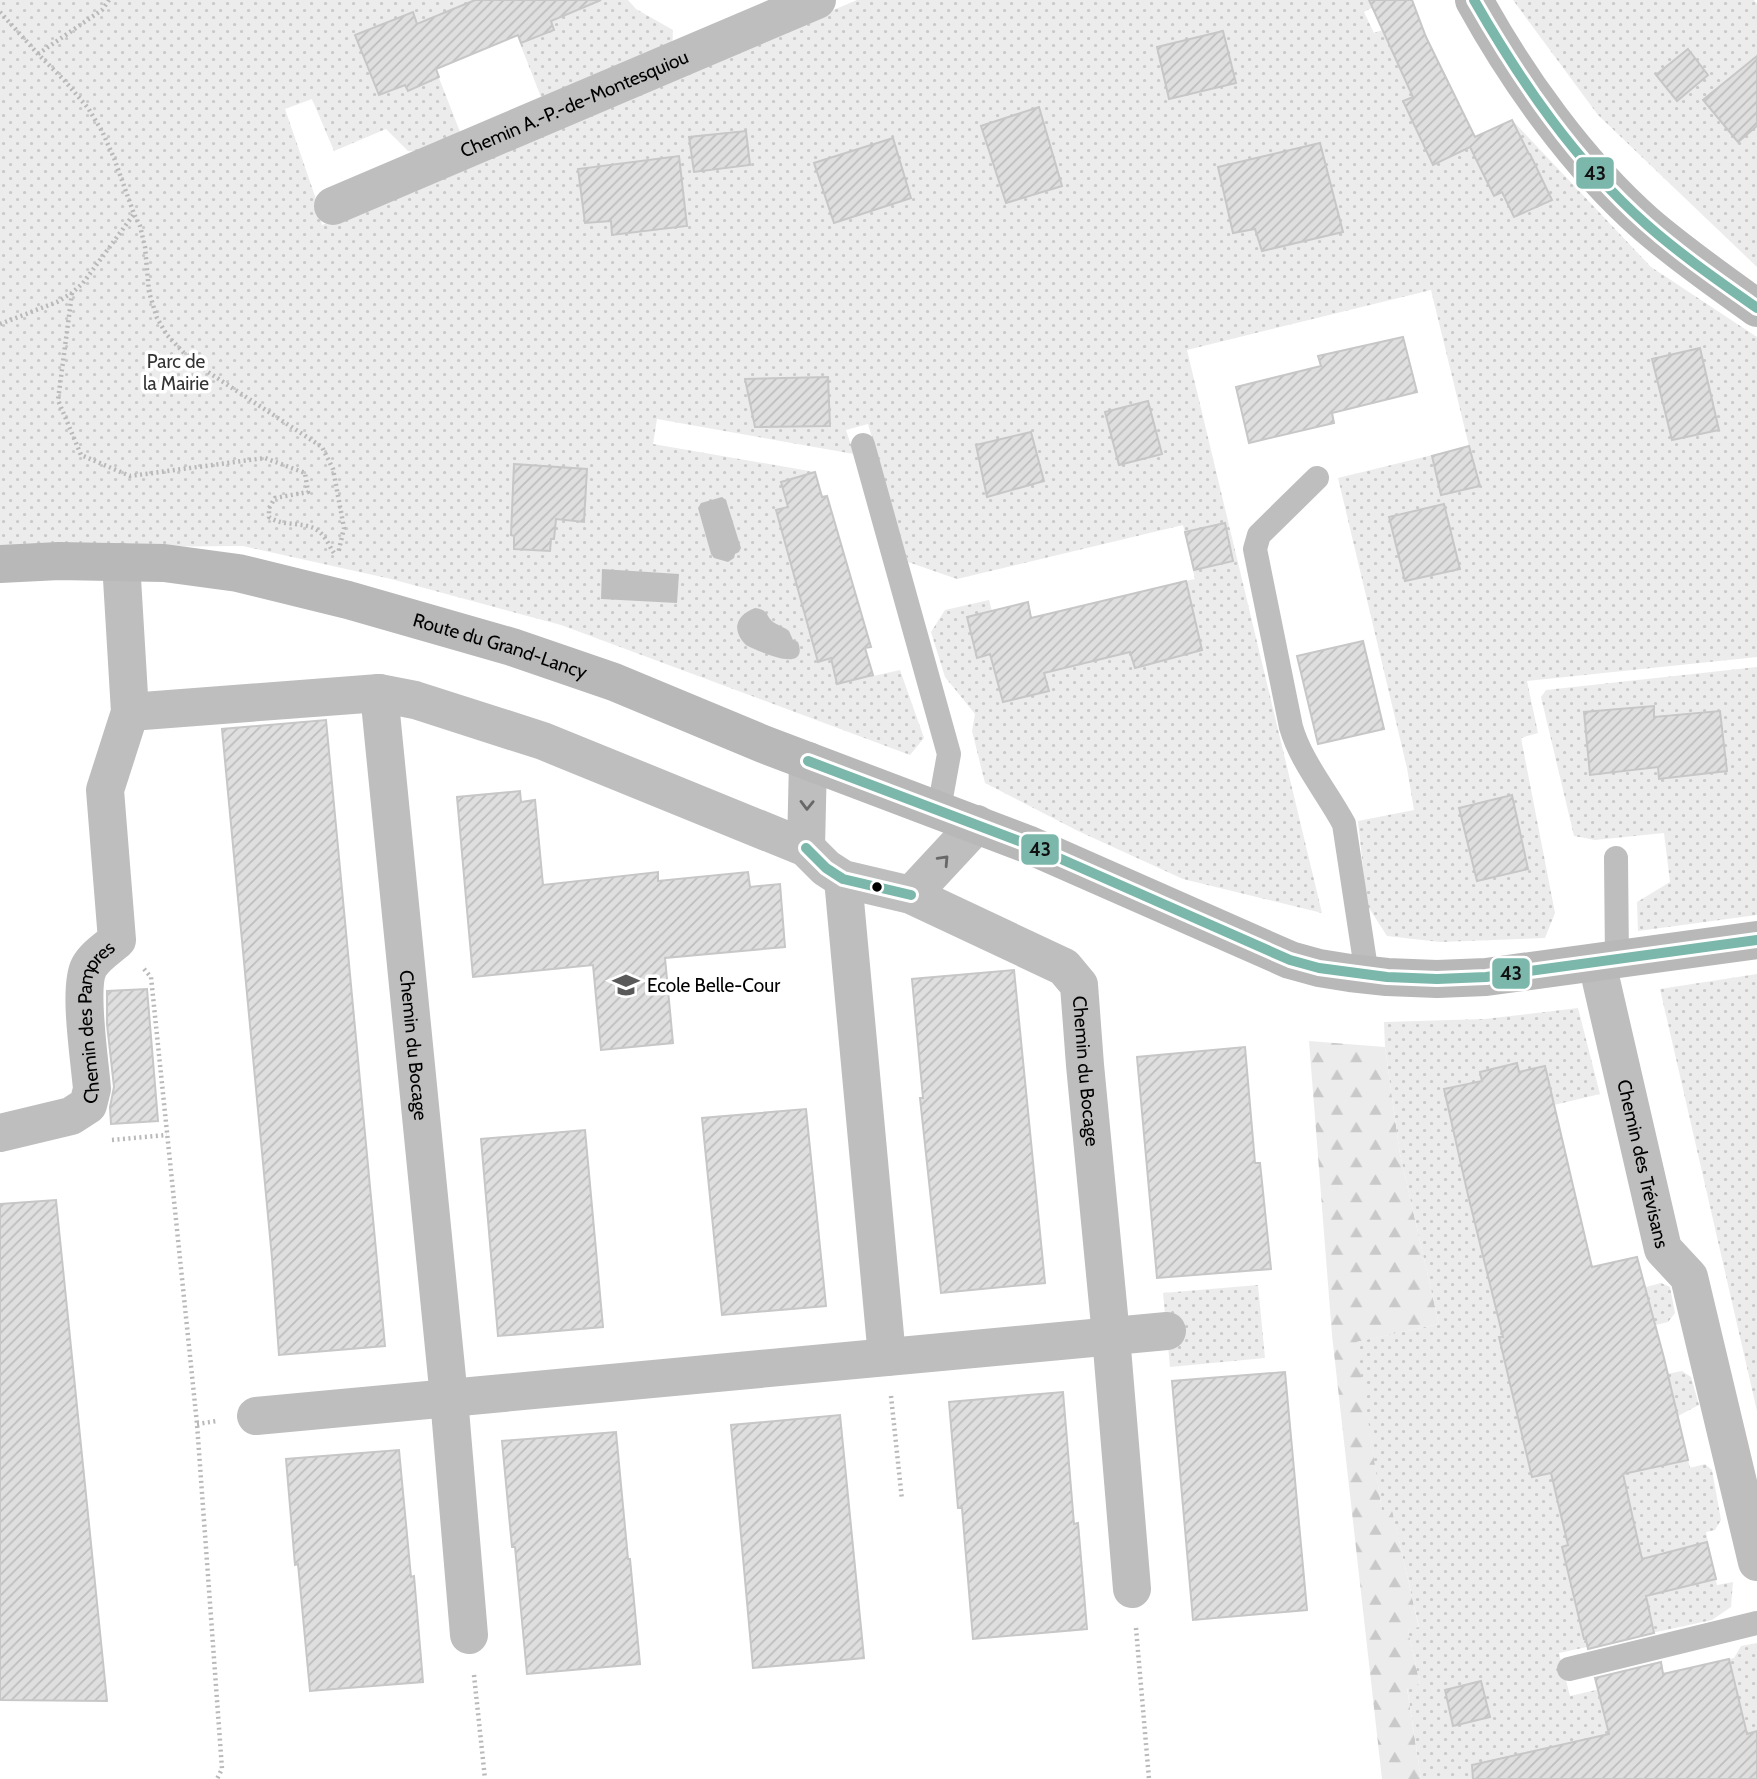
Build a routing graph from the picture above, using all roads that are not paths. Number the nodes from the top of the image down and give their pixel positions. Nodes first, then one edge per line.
1 (817, 0) edge
2 (1474, 0) edge
3 (333, 206) dead end
4 (1757, 308) edge
5 (863, 445) dead end
6 (1317, 478) dead end
7 (121, 562) junction
8 (0, 564) edge
9 (379, 693) junction
10 (130, 712) junction
11 (808, 761) junction
12 (939, 809) junction
13 (977, 824) junction
14 (806, 848) junction
15 (1616, 858) dead end
16 (843, 880) junction
17 (911, 895) junction
18 (1757, 940) edge
19 (1607, 961) junction
20 (1367, 975) junction
21 (0, 1133) edge
22 (1167, 1331) dead end
23 (1111, 1336) junction
24 (887, 1357) junction
25 (449, 1398) junction
26 (256, 1416) dead end
27 (1757, 1562) edge
28 (1132, 1589) road end
29 (1757, 1623) edge
30 (469, 1635) road end
31 (1569, 1669) dead end

1 - 3 street, Chemin A.-P.-de-Montesquiou
2 - 4 street
5 - 12 lane
6 - 20 lane
7 - 8 street, Route du Grand-Lancy
7 - 10 street, Chemin des Pampres
7 - 11 street, Route du Grand-Lancy
9 - 10 street, Chemin du Bocage
9 - 14 street, Chemin du Bocage
9 - 25 street, Chemin du Bocage
10 - 21 street, Chemin des Pampres
11 - 12 street, Route du Grand-Lancy
11 -> 14 street
12 - 13 street, Route du Grand-Lancy
17 -> 13 street
13 - 20 street, Route du Grand-Lancy
14 - 16 street, Chemin du Bocage
15 - 19 lane
16 - 17 street, Chemin du Bocage
16 - 24 street
17 - 23 street, Chemin du Bocage
18 - 19 street, Route du Grand-Lancy
19 - 20 street, Route du Grand-Lancy
19 - 27 street, Chemin des Trévisans
22 - 23 street
23 - 24 street
23 - 28 street, Chemin du Bocage
24 - 25 street
25 - 26 street
25 - 30 street, Chemin du Bocage
29 - 31 lane

